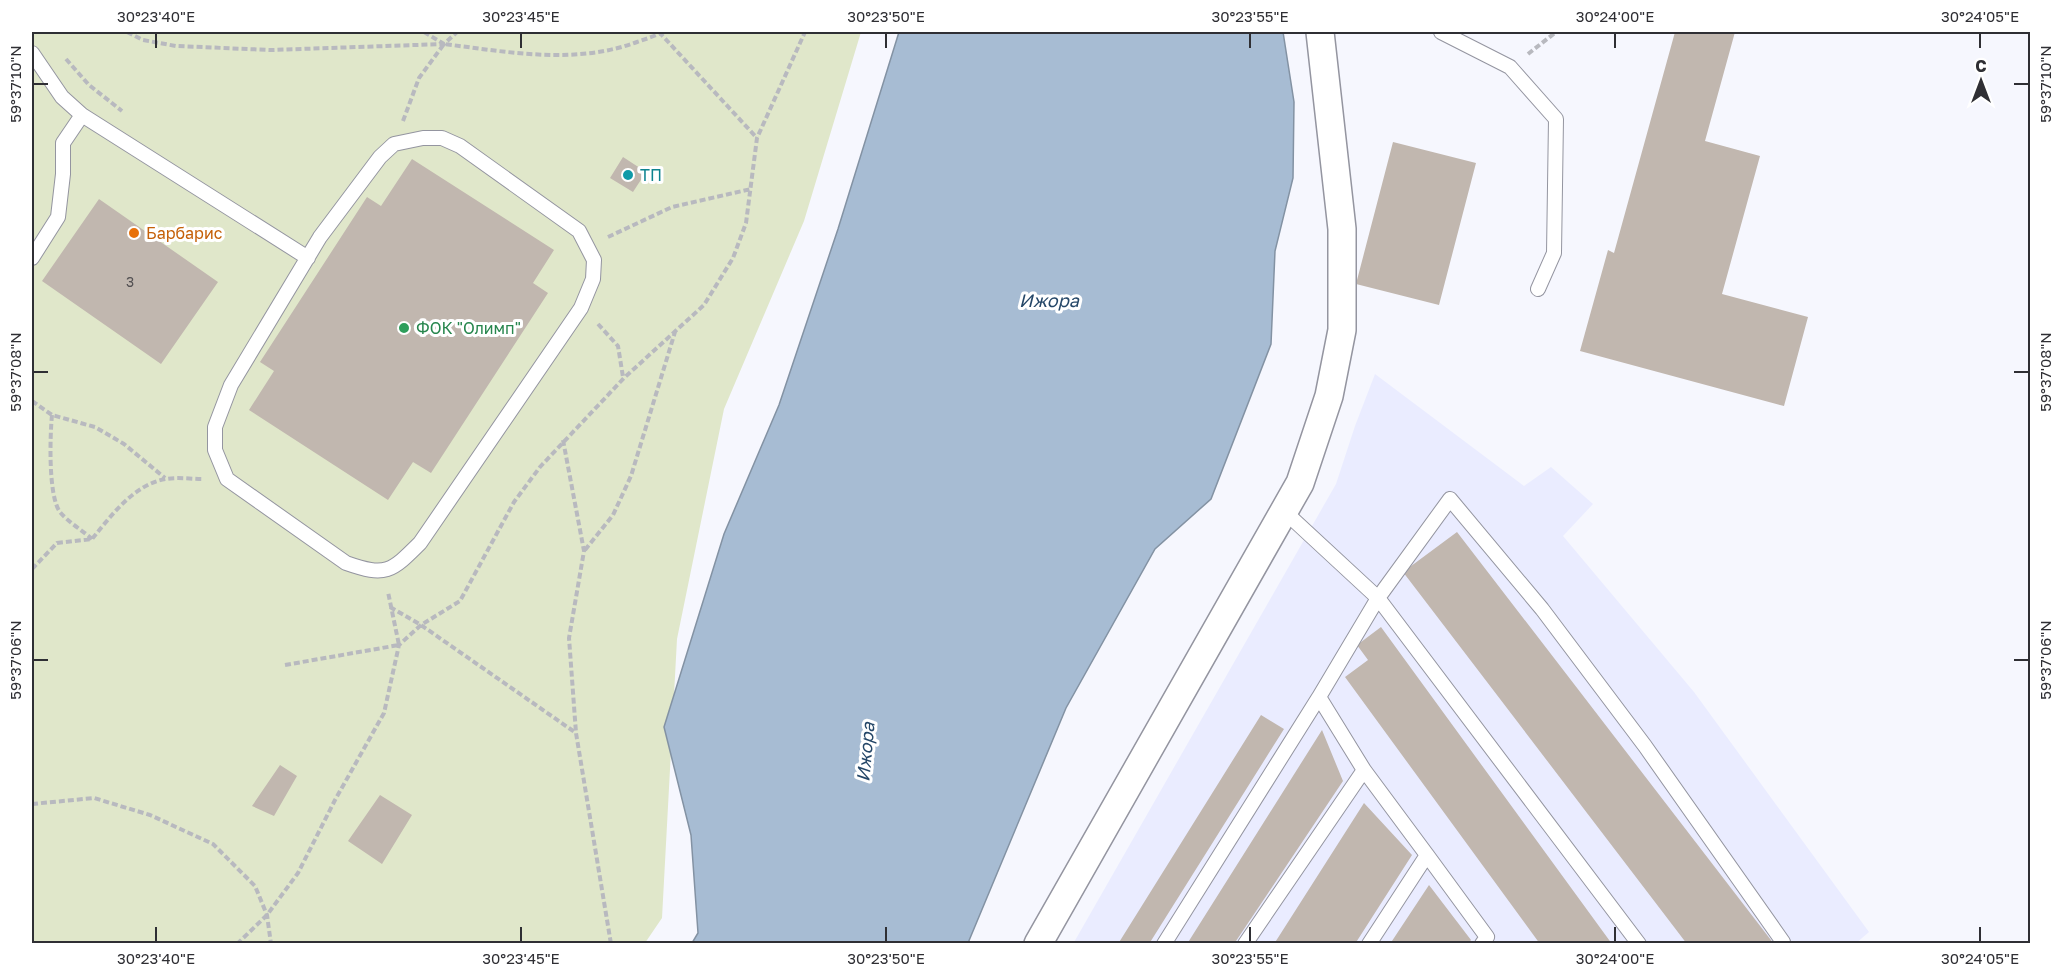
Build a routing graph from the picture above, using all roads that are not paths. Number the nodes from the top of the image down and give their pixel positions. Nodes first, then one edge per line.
1 (1320, 32) edge
2 (1441, 32) edge
3 (32, 53) edge
4 (82, 115) junction
5 (32, 258) edge
6 (308, 258) junction
7 (1538, 289) dead end
8 (1284, 511) junction
9 (1378, 598) junction
10 (1319, 698) junction
11 (1364, 770) junction
12 (1427, 855) junction
13 (1783, 942) edge
14 (1038, 944) edge
15 (1164, 944) edge
16 (1245, 944) edge
17 (1369, 944) edge
18 (1482, 944) edge
19 (1639, 944) edge

1 - 8 street
2 - 7 lane
3 - 4 lane
4 - 5 lane
4 - 6 lane
6 - 6 lane
8 - 9 lane
8 - 14 street
9 - 10 lane
9 - 13 lane
9 - 19 lane
10 - 11 lane
10 - 15 lane
11 - 12 lane
11 - 16 lane
12 - 17 lane
12 - 18 lane

